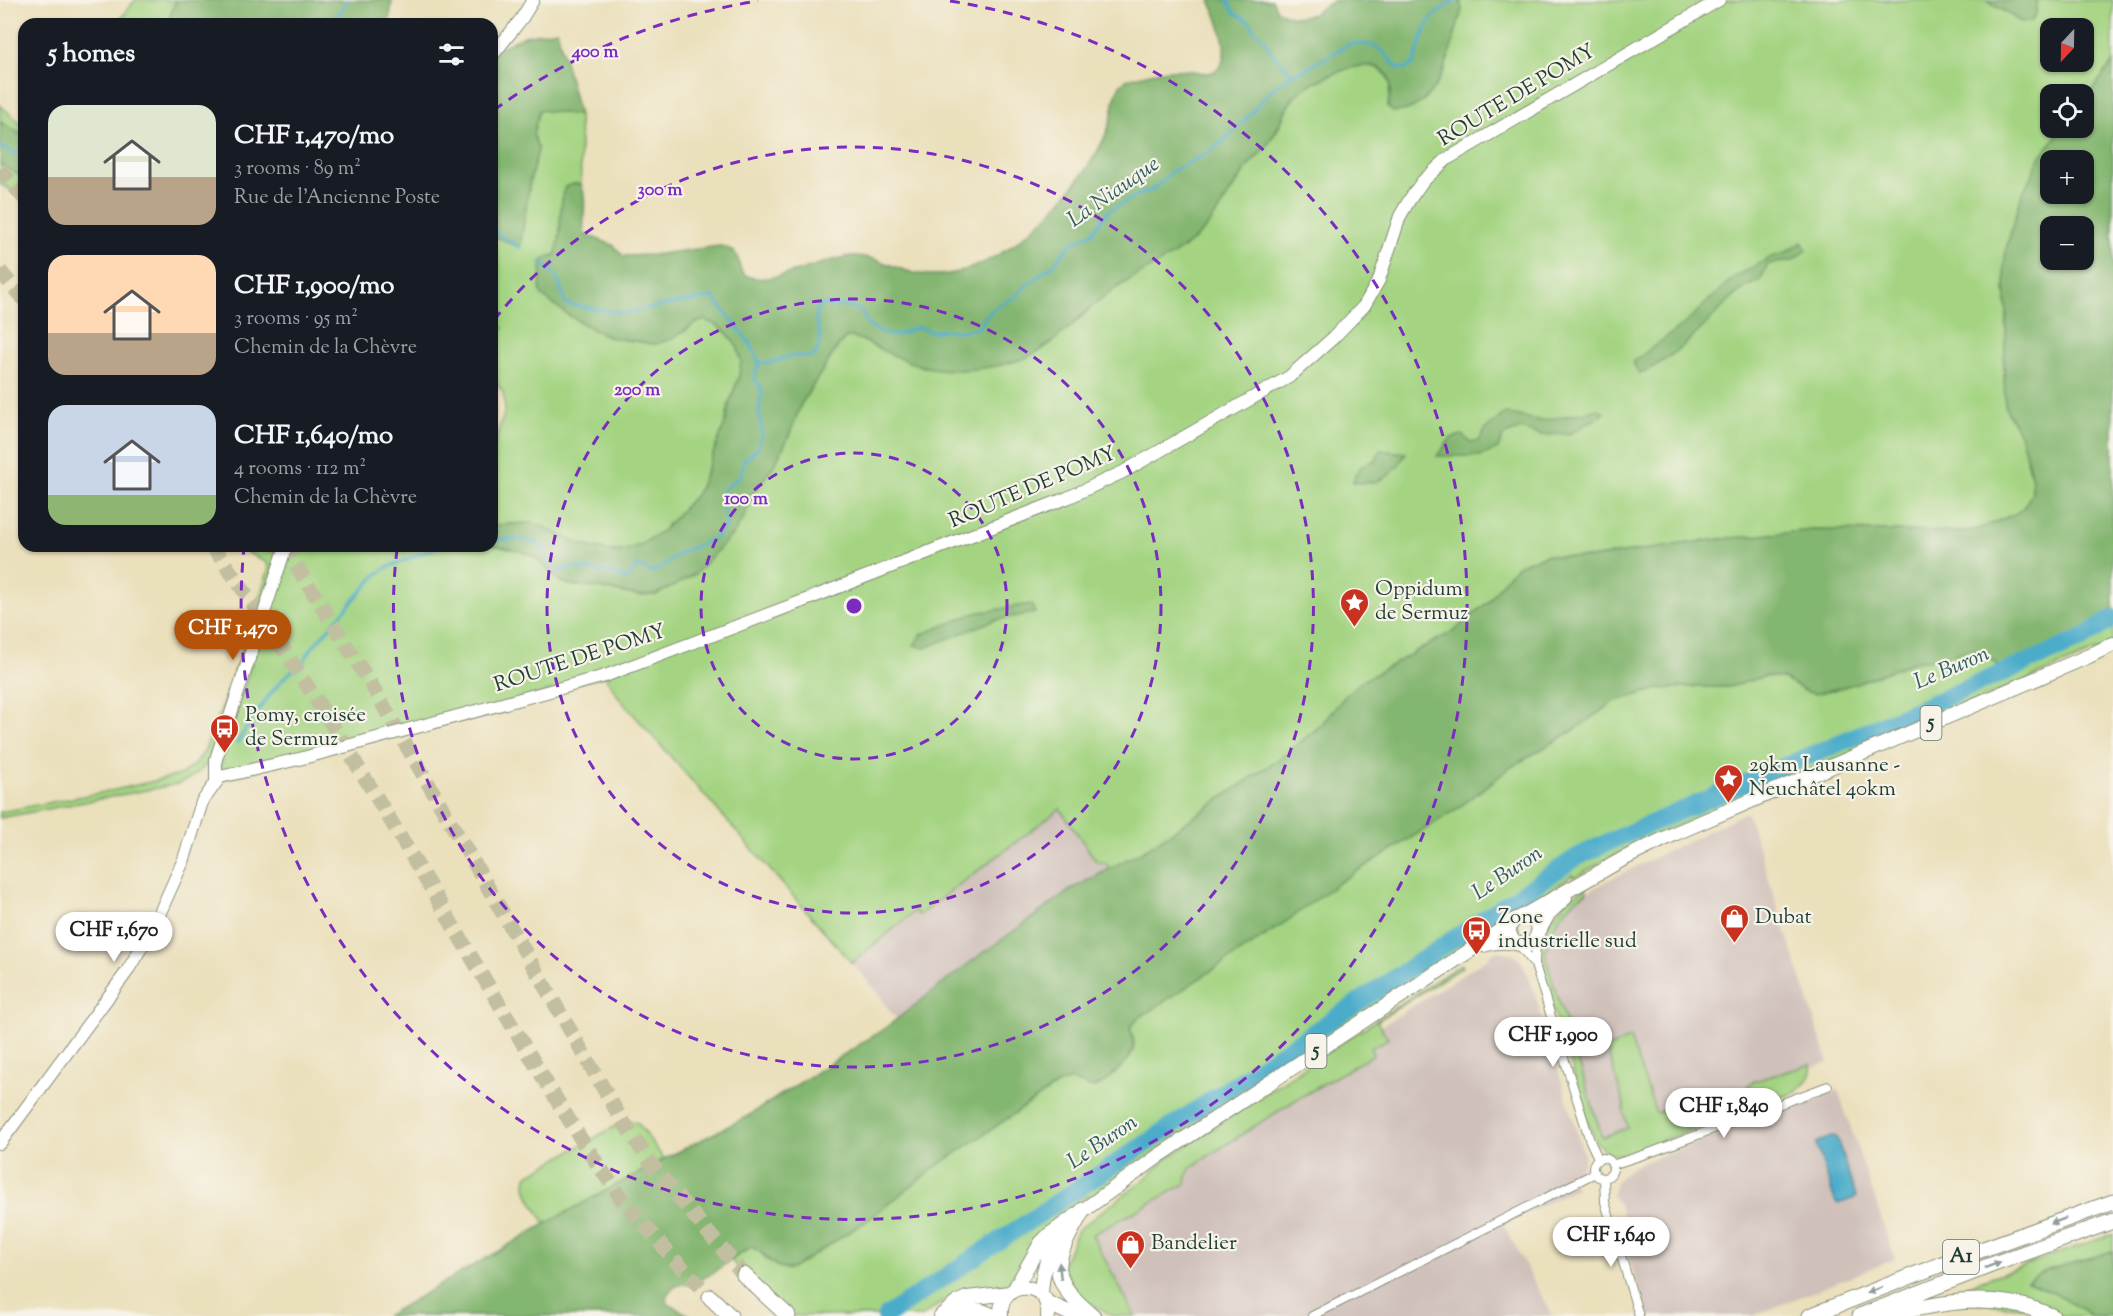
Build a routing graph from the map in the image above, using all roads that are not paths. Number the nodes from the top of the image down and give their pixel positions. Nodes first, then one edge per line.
1 (533, 0) edge
2 (1719, 0) edge
3 (498, 48) edge
4 (284, 552) edge
5 (2113, 644) edge
6 (216, 781) junction
7 (1578, 885) junction
8 (1523, 916) junction
9 (1510, 924) junction
10 (1537, 935) junction
11 (1517, 944) junction
12 (1473, 949) junction
13 (1535, 965) junction
14 (1828, 1086) dead end
15 (0, 1143) edge
16 (1599, 1160) junction
17 (1612, 1165) junction
18 (1595, 1173) junction
19 (1604, 1178) junction
20 (2113, 1202) edge
21 (1083, 1210) junction
22 (2113, 1221) edge
23 (1068, 1222) junction
24 (744, 1275) tunnel mouth
25 (1012, 1291) junction
26 (710, 1297) tunnel mouth
27 (1046, 1304) edge
28 (945, 1313) edge
29 (730, 1316) edge
30 (788, 1316) edge
31 (994, 1316) edge
32 (1001, 1316) edge
33 (1076, 1316) edge
34 (1093, 1316) edge
35 (1312, 1316) edge
36 (1639, 1316) edge
37 (1810, 1316) edge
38 (1860, 1316) edge
39 (1884, 1316) edge
40 (2052, 1316) edge

1 - 3 street
2 - 6 street, ROUTE DE POMY
4 - 6 street
5 - 7 main road, 5
6 - 15 street
7 - 8 main road, 5
7 - 10 main road, 5
8 - 9 main road
8 - 10 main road
9 - 11 main road
9 - 12 main road, 5
10 - 11 main road
10 - 13 street
11 - 12 main road, 5
11 - 13 street
12 - 21 main road, 5
13 - 16 street
14 - 17 street
16 - 17 street
16 - 18 street
17 - 19 street
18 - 19 street
18 - 35 street
19 - 36 street
20 -> 37 highway, A1
21 - 23 main road, 5
34 -> 21 highway
38 -> 22 highway, A1
23 - 25 main road, 5
23 - 27 main road, 5
24 - 30 highway
25 - 27 main road
25 - 28 main road
25 - 32 main road
26 - 29 highway
27 - 33 highway
28 - 31 main road
39 - 40 highway

